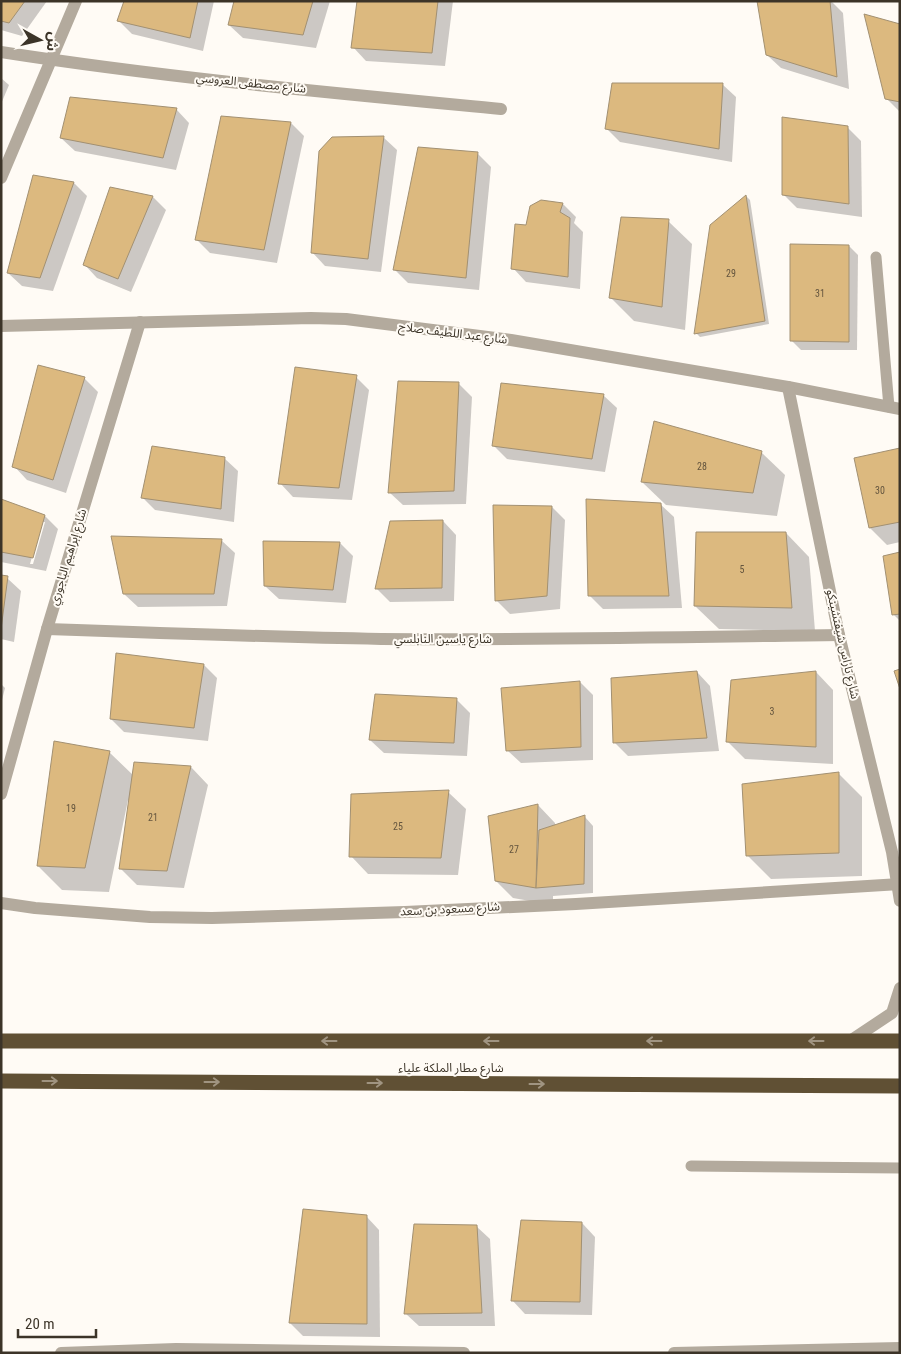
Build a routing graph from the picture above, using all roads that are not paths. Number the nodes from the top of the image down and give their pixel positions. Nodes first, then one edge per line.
1 (76, 1) edge
2 (1, 52) edge
3 (53, 60) junction
4 (501, 109) dead end
5 (1, 178) edge
6 (876, 257) dead end
7 (140, 322) junction
8 (1, 326) edge
9 (788, 387) junction
10 (895, 408) edge
11 (46, 629) junction
12 (840, 635) junction
13 (1, 794) edge
14 (899, 884) edge
15 (900, 901) edge
16 (1, 903) edge
17 (900, 988) edge
18 (1, 1041) edge
19 (850, 1041) junction
20 (900, 1041) edge
21 (1, 1081) edge
22 (900, 1086) edge
23 (691, 1166) dead end
24 (900, 1168) edge
25 (900, 1348) edge
26 (875, 1351) edge
27 (62, 1353) edge
28 (464, 1353) edge
29 (674, 1353) edge

1 - 3 street
2 - 3 street, شارع مصطفى العروسي
3 - 4 street, شارع مصطفى العروسي
3 - 5 street
6 - 10 lane
7 - 8 street, شارع عبد اللطيف صلاح
7 - 9 street, شارع عبد اللطيف صلاح
7 - 11 street, شارع إبراهيم الباجوري
9 - 10 street, شارع عبد اللطيف صلاح
9 - 12 street, شارع تاراس شيفتشينكو
11 - 12 street, شارع ياسين النابلسي
11 - 13 street, شارع إبراهيم الباجوري
12 - 14 street, شارع تاراس شيفتشينكو
14 - 15 street, شارع تاراس شيفتشينكو
14 - 16 street, شارع مسعود بن سعد
17 - 19 street
19 -> 18 highway
19 - 20 highway
21 -> 22 highway, شارع مطار الملكة علياء
23 - 24 lane
25 - 26 street
26 - 29 street
27 - 28 street

